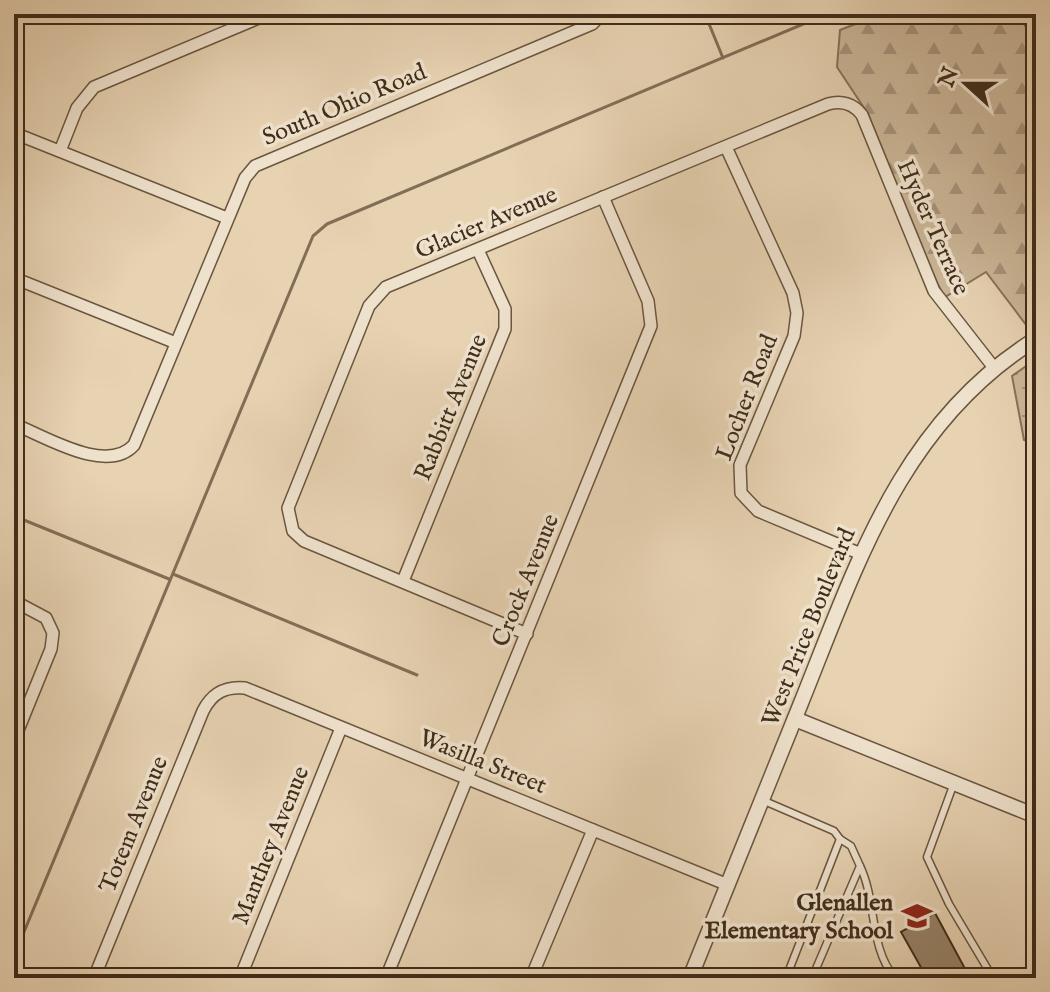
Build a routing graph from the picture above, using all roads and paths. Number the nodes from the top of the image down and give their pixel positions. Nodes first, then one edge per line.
1 (268, 14) edge
2 (602, 14) edge
3 (842, 102) joint
4 (14, 133) edge
5 (726, 147) junction
6 (60, 151) junction
7 (603, 197) junction
8 (227, 218) junction
9 (478, 250) junction
10 (14, 278) edge
11 (1036, 339) edge
12 (176, 343) junction
13 (995, 369) junction
14 (14, 424) edge
15 (861, 554) junction
16 (403, 581) junction
17 (14, 601) edge
18 (527, 634) junction
19 (220, 692) joint
20 (795, 719) junction
21 (341, 728) junction
22 (14, 740) edge
23 (467, 778) junction
24 (954, 783) junction
25 (762, 800) junction
26 (1036, 816) edge
27 (593, 830) junction
28 (840, 839) junction
29 (860, 866) junction
30 (728, 885) junction
31 (1036, 975) edge
32 (94, 978) edge
33 (240, 978) edge
34 (386, 978) edge
35 (531, 978) edge
36 (690, 978) edge
37 (786, 978) edge
38 (812, 978) edge
39 (895, 978) edge
40 (993, 978) edge
41 (1029, 978) edge

1 - 6 street
2 - 8 street, South Ohio Road
3 - 5 street, Glacier Avenue
3 - 13 street, Hyder Terrace
4 - 6 street
5 - 7 street, Glacier Avenue
5 - 15 street, Locher Road
6 - 8 street
7 - 9 street, Glacier Avenue
7 - 18 street, Crock Avenue
8 - 12 street, South Ohio Road
9 - 16 street, Rabbitt Avenue
9 - 16 street, Glacier Avenue
10 - 12 street
11 - 13 street, West Price Boulevard
12 - 14 street, South Ohio Road
13 - 15 street, West Price Boulevard
15 - 20 street, West Price Boulevard
16 - 18 street
17 - 22 street
18 - 23 street, Crock Avenue
19 - 21 street, Wasilla Street
19 - 32 street, Totem Avenue
20 - 24 street
20 - 25 street, West Price Boulevard
21 - 23 street, Wasilla Street
21 - 33 street, Manthey Avenue
23 - 27 street, Wasilla Street
23 - 34 street, Crock Avenue
24 - 26 street
24 - 40 lane
25 - 28 lane
25 - 30 street, West Price Boulevard
27 - 30 street, Wasilla Street
27 - 35 street
28 - 29 lane
28 - 37 lane
29 - 38 lane
29 - 39 lane
30 - 36 street, West Price Boulevard
31 - 41 lane

